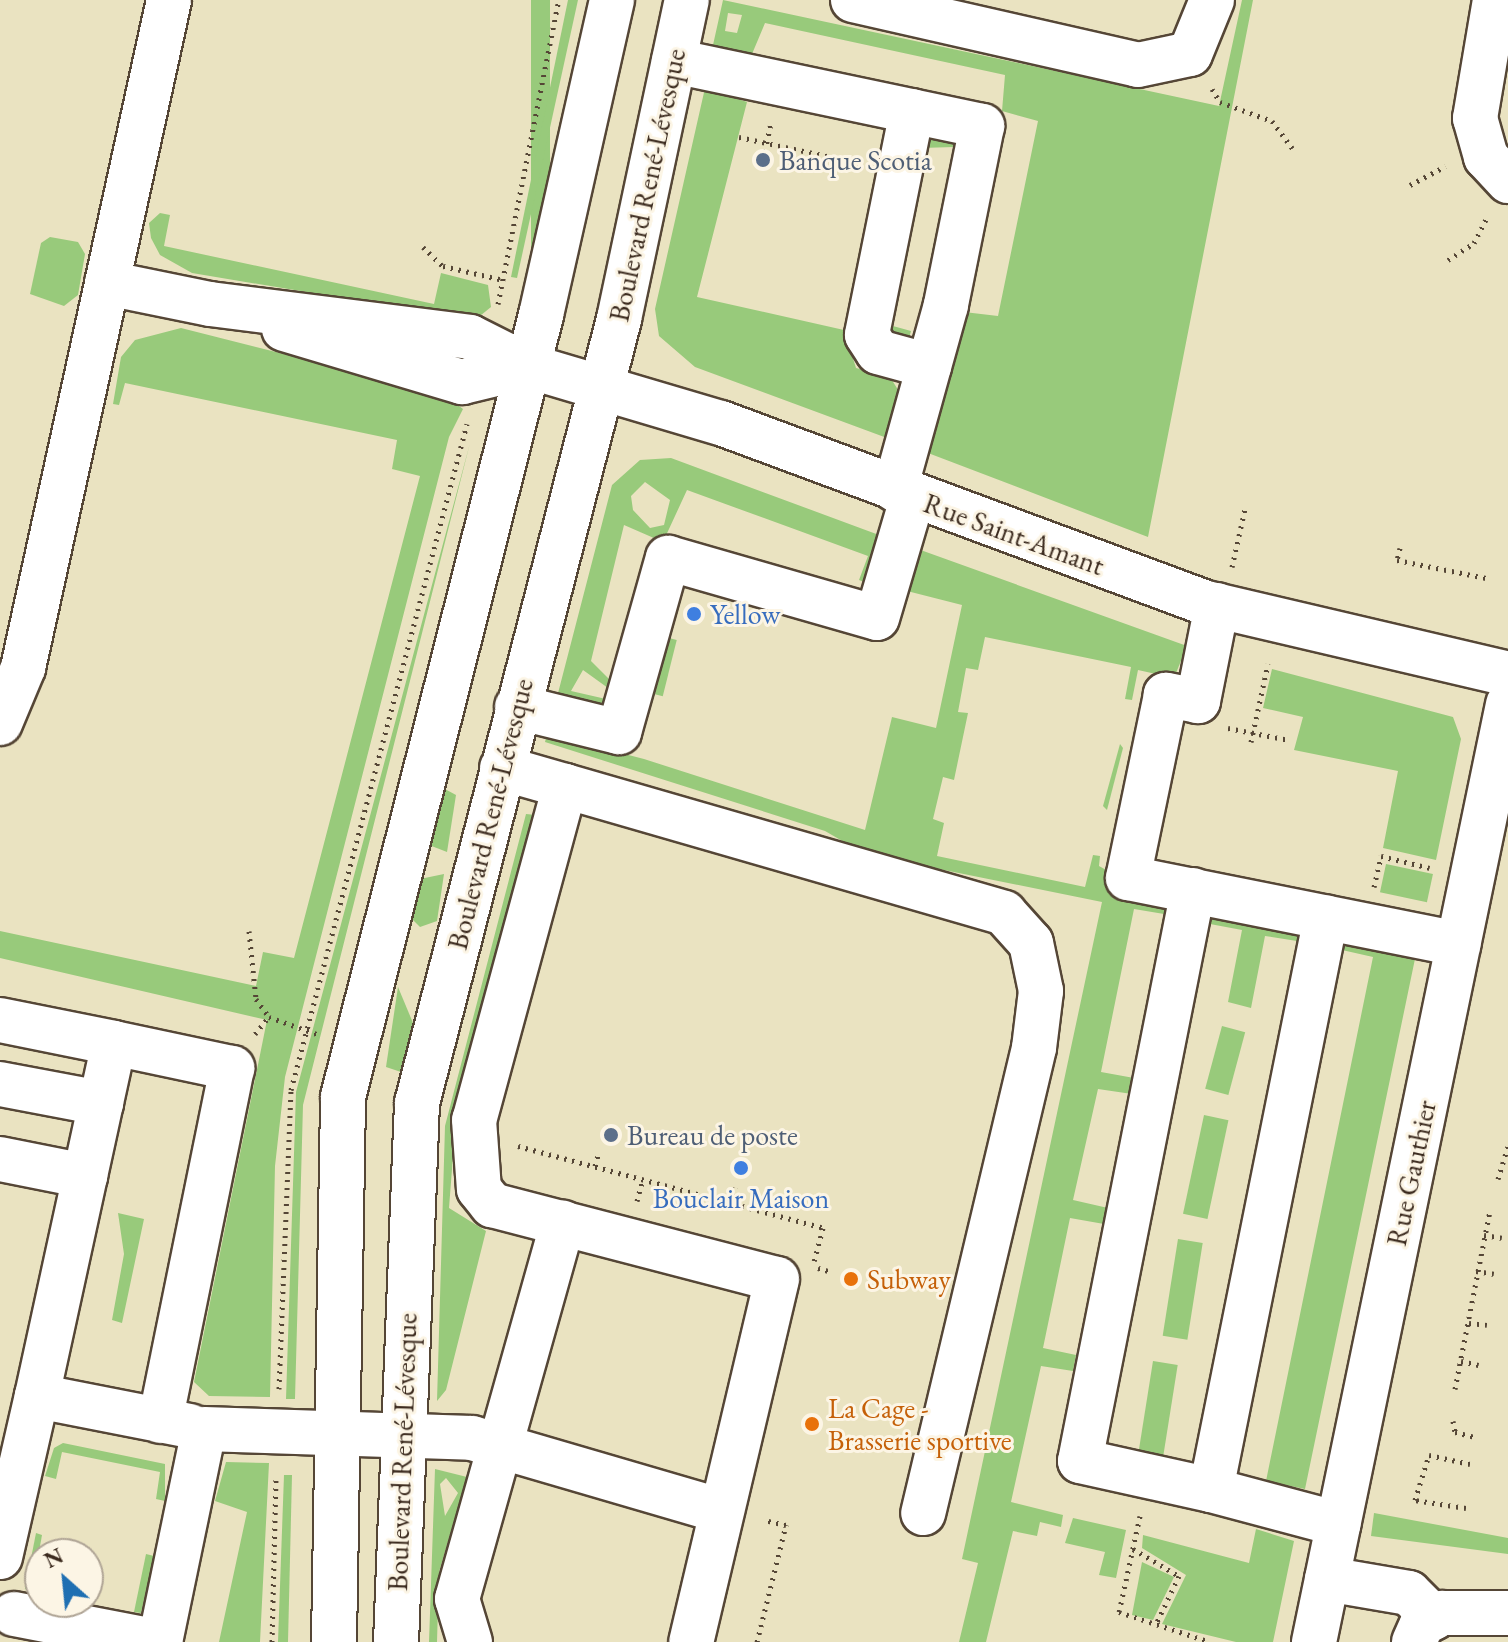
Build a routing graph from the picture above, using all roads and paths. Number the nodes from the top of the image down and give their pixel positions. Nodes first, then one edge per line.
1 (169, 0) edge
2 (559, 0) edge
3 (612, 0) edge
4 (687, 0) edge
5 (853, 0) edge
6 (1212, 0) edge
7 (1495, 0) edge
8 (918, 7) edge
9 (1190, 54) junction
10 (674, 61) junction
11 (912, 111) junction
12 (739, 137) dead end
13 (767, 143) junction
14 (1292, 148) dead end
15 (765, 151) dead end
16 (872, 166) dead end
17 (1507, 180) edge
18 (423, 247) dead end
19 (1448, 260) dead end
20 (500, 280) junction
21 (510, 282) dead end
22 (107, 283) junction
23 (500, 306) dead end
24 (528, 366) junction
25 (929, 366) junction
26 (601, 386) junction
27 (904, 492) junction
28 (1245, 509) dead end
29 (1400, 548) dead end
30 (1486, 578) dead end
31 (1225, 587) junction
32 (1268, 664) dead end
33 (1508, 674) edge
34 (1508, 704) edge
35 (517, 707) junction
36 (0, 723) edge
37 (1253, 733) junction
38 (1289, 740) dead end
39 (1251, 742) dead end
40 (502, 768) junction
41 (565, 786) junction
42 (1439, 870) dead end
43 (1374, 889) dead end
44 (1193, 890) junction
45 (1326, 917) junction
46 (249, 931) dead end
47 (1458, 944) junction
48 (0, 1020) edge
49 (326, 1037) dead end
50 (114, 1043) junction
51 (0, 1084) edge
52 (101, 1103) junction
53 (1508, 1146) edge
54 (599, 1152) dead end
55 (0, 1159) edge
56 (595, 1166) dead end
57 (85, 1176) junction
58 (1498, 1179) dead end
59 (735, 1187) dead end
60 (731, 1203) dead end
61 (1490, 1210) dead end
62 (563, 1223) junction
63 (1484, 1235) junction
64 (1502, 1238) dead end
65 (813, 1267) dead end
66 (1476, 1271) junction
67 (832, 1272) dead end
68 (1494, 1274) dead end
69 (1469, 1323) junction
70 (1487, 1325) dead end
71 (1461, 1361) junction
72 (1479, 1365) dead end
73 (1455, 1389) dead end
74 (37, 1396) junction
75 (160, 1421) junction
76 (1453, 1421) dead end
77 (204, 1429) junction
78 (339, 1432) junction
79 (403, 1435) junction
80 (1475, 1437) dead end
81 (501, 1445) junction
82 (276, 1464) dead end
83 (1470, 1464) dead end
84 (1211, 1490) junction
85 (1143, 1502) dead end
86 (1466, 1508) dead end
87 (722, 1511) junction
88 (923, 1513) dead end
89 (1339, 1524) junction
90 (1133, 1549) junction
91 (0, 1557) edge
92 (1327, 1579) junction
93 (1508, 1613) edge
94 (1157, 1622) junction
95 (7, 1623) edge
96 (1424, 1630) edge
97 (272, 1642) edge
98 (334, 1642) edge
99 (396, 1642) edge
100 (470, 1642) edge
101 (691, 1642) edge
102 (1210, 1642) edge
103 (1314, 1642) edge

1 - 22 main road
2 - 20 path
3 - 24 main road
4 - 10 main road, Boulevard René-Lévesque
5 - 8 main road
6 - 9 main road
7 - 17 main road
8 - 9 main road
9 - 14 path
10 - 11 main road
10 - 26 main road, Boulevard René-Lévesque
11 - 25 main road
11 - 25 main road
12 - 13 path
13 - 15 path
13 - 16 path
17 - 19 path
18 - 20 path
20 - 21 path
20 - 23 path
22 - 24 main road
22 - 36 main road
24 - 26 main road, Rue Saint-Amant
24 - 78 main road
25 - 27 main road
26 - 27 main road, Rue Saint-Amant
26 - 35 main road, Boulevard René-Lévesque
27 - 31 main road, Rue Saint-Amant
27 - 35 main road
28 - 31 path
29 - 30 path
31 - 33 main road, Rue Saint-Amant
31 - 44 main road
32 - 37 path
34 - 47 main road, Rue Gauthier
35 - 40 main road, Boulevard René-Lévesque
37 - 38 path
37 - 39 path
40 - 41 main road
40 - 79 main road, Boulevard René-Lévesque
41 - 62 main road
41 - 88 main road
42 - 43 path
44 - 45 main road
44 - 84 main road
45 - 47 main road
45 - 84 main road
46 - 49 path
47 - 89 main road, Rue Gauthier
48 - 50 main road
50 - 52 main road
50 - 75 main road
51 - 52 main road
52 - 57 main road
53 - 58 path
54 - 56 path
55 - 57 main road
57 - 74 main road
59 - 60 path
61 - 63 path
62 - 81 main road
62 - 87 main road
63 - 64 path
63 - 66 path
65 - 67 path
66 - 68 path
66 - 69 path
69 - 70 path
69 - 71 path
71 - 72 path
71 - 73 path
74 - 75 main road
74 - 91 main road
75 - 77 main road
76 - 80 path
77 - 78 main road
77 - 95 main road
78 - 79 main road
78 - 98 main road
79 - 81 main road
79 - 99 main road, Boulevard René-Lévesque
81 - 87 main road
81 - 100 main road
82 - 97 path
83 - 86 path
84 - 89 main road
85 - 90 path
87 - 101 main road
89 - 92 main road, Rue Gauthier
90 - 94 path
90 - 94 path
92 - 96 main road
92 - 103 main road, Rue Gauthier
93 - 96 main road
94 - 102 path

